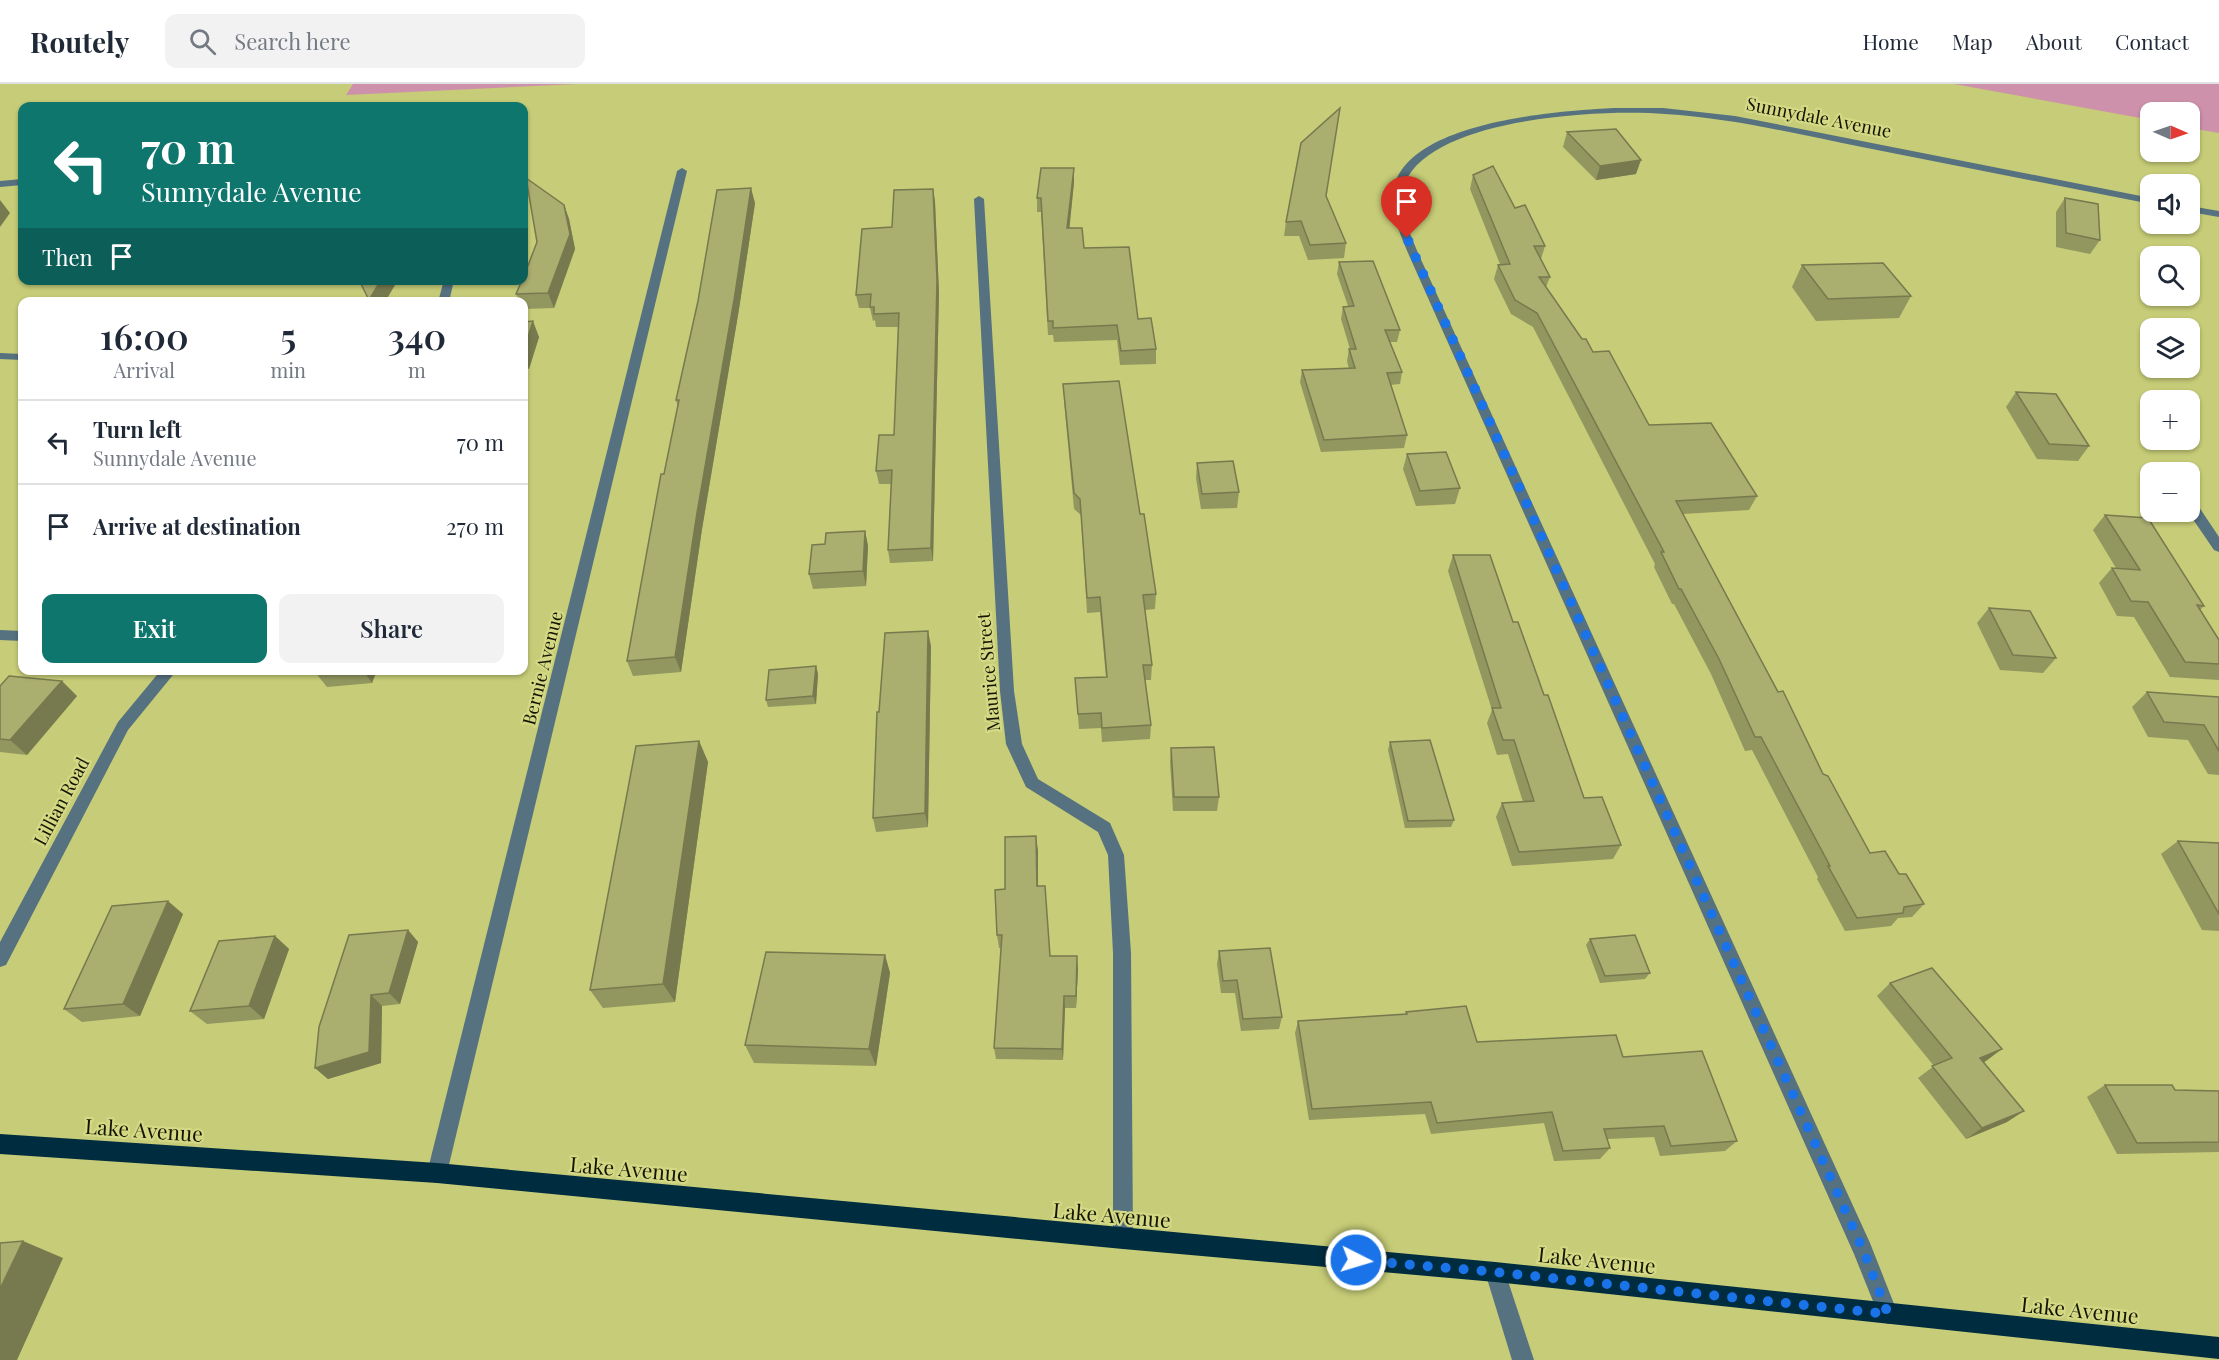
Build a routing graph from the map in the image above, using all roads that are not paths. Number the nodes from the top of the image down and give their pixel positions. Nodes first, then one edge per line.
1 (682, 171) dead end
2 (18, 182) edge
3 (0, 184) edge
4 (979, 199) dead end
5 (2140, 199) edge
6 (2200, 211) edge
7 (2219, 214) edge
8 (0, 356) edge
9 (18, 357) edge
10 (2200, 519) edge
11 (2219, 547) edge
12 (0, 635) edge
13 (18, 636) edge
14 (166, 675) edge
15 (0, 959) edge
16 (0, 1144) edge
17 (437, 1173) junction
18 (1123, 1239) junction
19 (1495, 1272) junction
20 (1888, 1314) junction
21 (2219, 1348) edge
22 (1523, 1360) edge

1 - 17 street, Bernie Avenue
2 - 3 street
4 - 18 street, Maurice Street
5 - 20 street, Sunnydale Avenue
6 - 7 street
8 - 9 street
10 - 11 street
12 - 13 street
14 - 15 street, Lillian Road
16 - 17 main road, Lake Avenue
17 - 18 main road, Lake Avenue
18 - 19 main road, Lake Avenue
19 - 20 main road, Lake Avenue
19 - 22 street
20 - 21 main road, Lake Avenue

